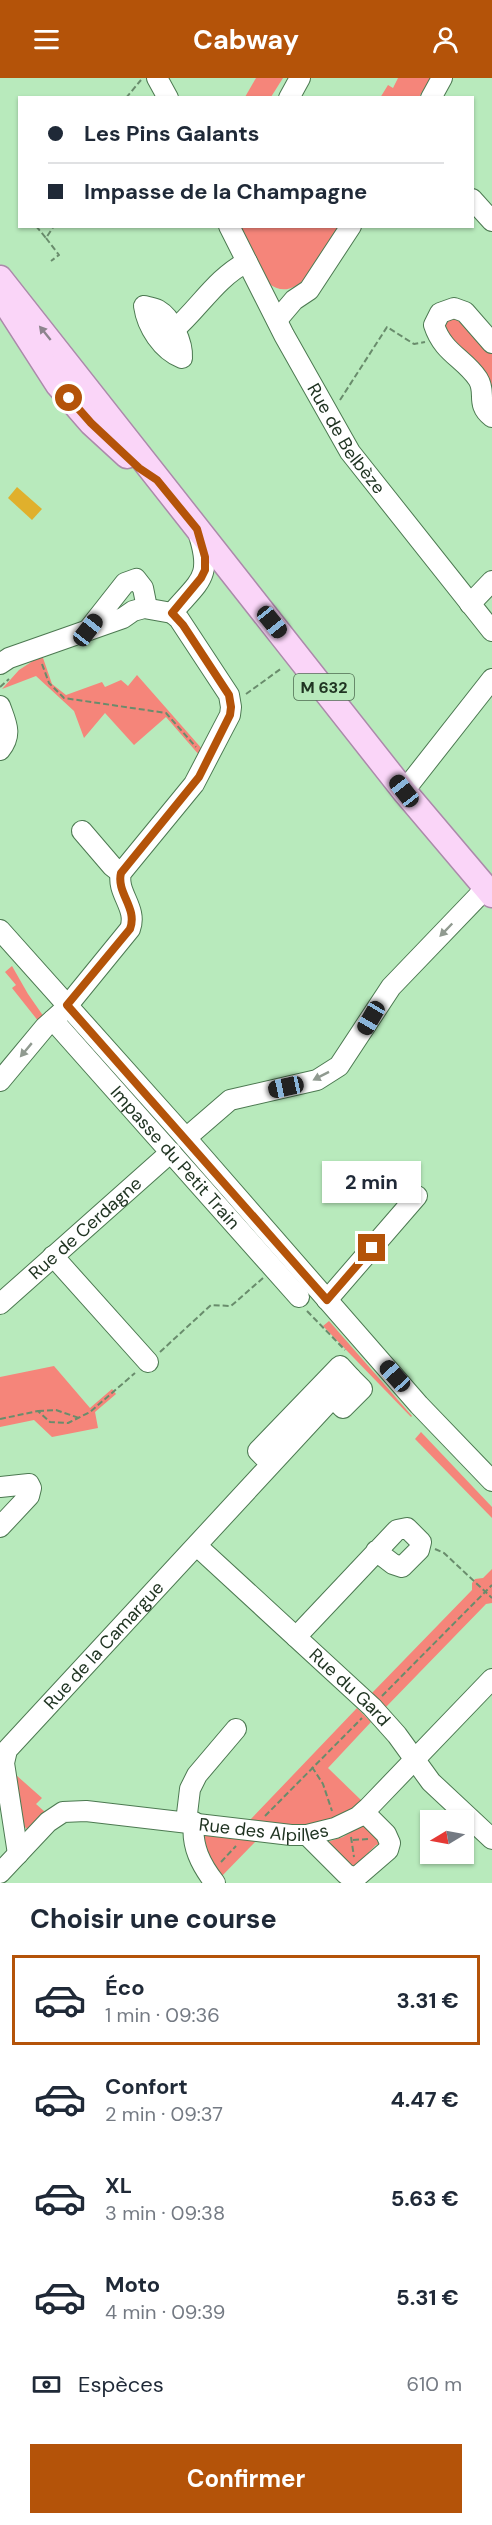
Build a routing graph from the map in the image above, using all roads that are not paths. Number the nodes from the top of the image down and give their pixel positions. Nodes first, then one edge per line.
1 (157, 78) edge
2 (300, 78) edge
3 (442, 78) edge
4 (167, 96) edge
5 (290, 96) edge
6 (432, 96) edge
7 (474, 201) edge
8 (492, 221) edge
9 (231, 228) edge
10 (350, 228) edge
11 (247, 262) junction
12 (0, 278) edge
13 (0, 294) edge
14 (294, 300) junction
15 (267, 301) junction
16 (277, 320) junction
17 (175, 329) dead end
18 (492, 343) edge
19 (57, 365) junction
20 (492, 417) edge
21 (197, 529) junction
22 (492, 581) edge
23 (470, 603) junction
24 (147, 608) junction
25 (172, 613) junction
26 (88, 630) junction
27 (492, 631) edge
28 (0, 664) edge
29 (492, 679) edge
30 (0, 706) edge
31 (0, 750) edge
32 (404, 791) junction
33 (82, 831) dead end
34 (121, 873) junction
35 (489, 891) edge
36 (0, 930) edge
37 (67, 1005) junction
38 (53, 1020) junction
39 (0, 1081) edge
40 (186, 1138) junction
41 (171, 1152) junction
42 (417, 1196) dead end
43 (53, 1256) junction
44 (299, 1297) road end
45 (327, 1300) junction
46 (0, 1304) edge
47 (148, 1362) road end
48 (271, 1464) junction
49 (492, 1481) edge
50 (0, 1487) edge
51 (0, 1527) edge
52 (197, 1546) junction
53 (376, 1551) junction
54 (296, 1637) junction
55 (492, 1679) edge
56 (236, 1729) dead end
57 (414, 1761) junction
58 (364, 1812) junction
59 (190, 1822) junction
60 (307, 1835) junction
61 (492, 1839) edge
62 (18, 1854) junction
63 (0, 1873) edge
64 (212, 1879) edge

1 - 4 street
2 - 5 street
3 - 6 street
7 - 8 street
9 - 11 street, Rue de Belbèze
10 - 14 street
11 - 15 street, Rue de Belbèze
11 - 17 street
19 -> 12 main road, M 632
13 - 19 main road, M 632
14 - 15 street
14 - 16 street
15 - 16 street, Rue de Belbèze
16 - 23 street, Rue de Belbèze
18 - 20 street
19 - 21 main road, M 632
21 - 25 street
21 - 32 main road, M 632
22 - 23 street
23 - 27 street, Rue de Belbèze
24 - 25 street
24 - 26 street
24 - 26 street
25 - 34 street
26 - 28 street
29 - 32 street
30 - 31 street
32 - 35 main road, M 632
33 - 34 street
34 - 37 street
35 -> 40 street
36 - 37 street
37 - 38 street
37 - 40 street
38 -> 39 street
38 - 41 street, Impasse du Petit Train
40 - 45 street
41 - 43 street, Rue de Cerdagne
41 - 44 street, Impasse du Petit Train
42 - 45 street
43 - 46 street, Rue de Cerdagne
43 - 47 street
45 - 49 street
48 - 48 street, Rue de la Camargue
48 - 52 street, Rue de la Camargue
50 - 51 street
52 - 54 street, Rue du Gard
52 - 62 street, Rue de la Camargue
53 - 53 street
53 - 54 street
54 - 57 street, Rue du Gard
55 - 57 street, Rue des Alpilles
56 - 59 street
57 - 58 street, Rue des Alpilles
57 - 61 street, Rue du Gard
58 - 60 street, Rue des Alpilles
58 - 60 street
59 - 60 street, Rue des Alpilles
59 - 62 street, Rue des Alpilles
59 - 64 street
62 - 63 street, Rue des Alpilles

